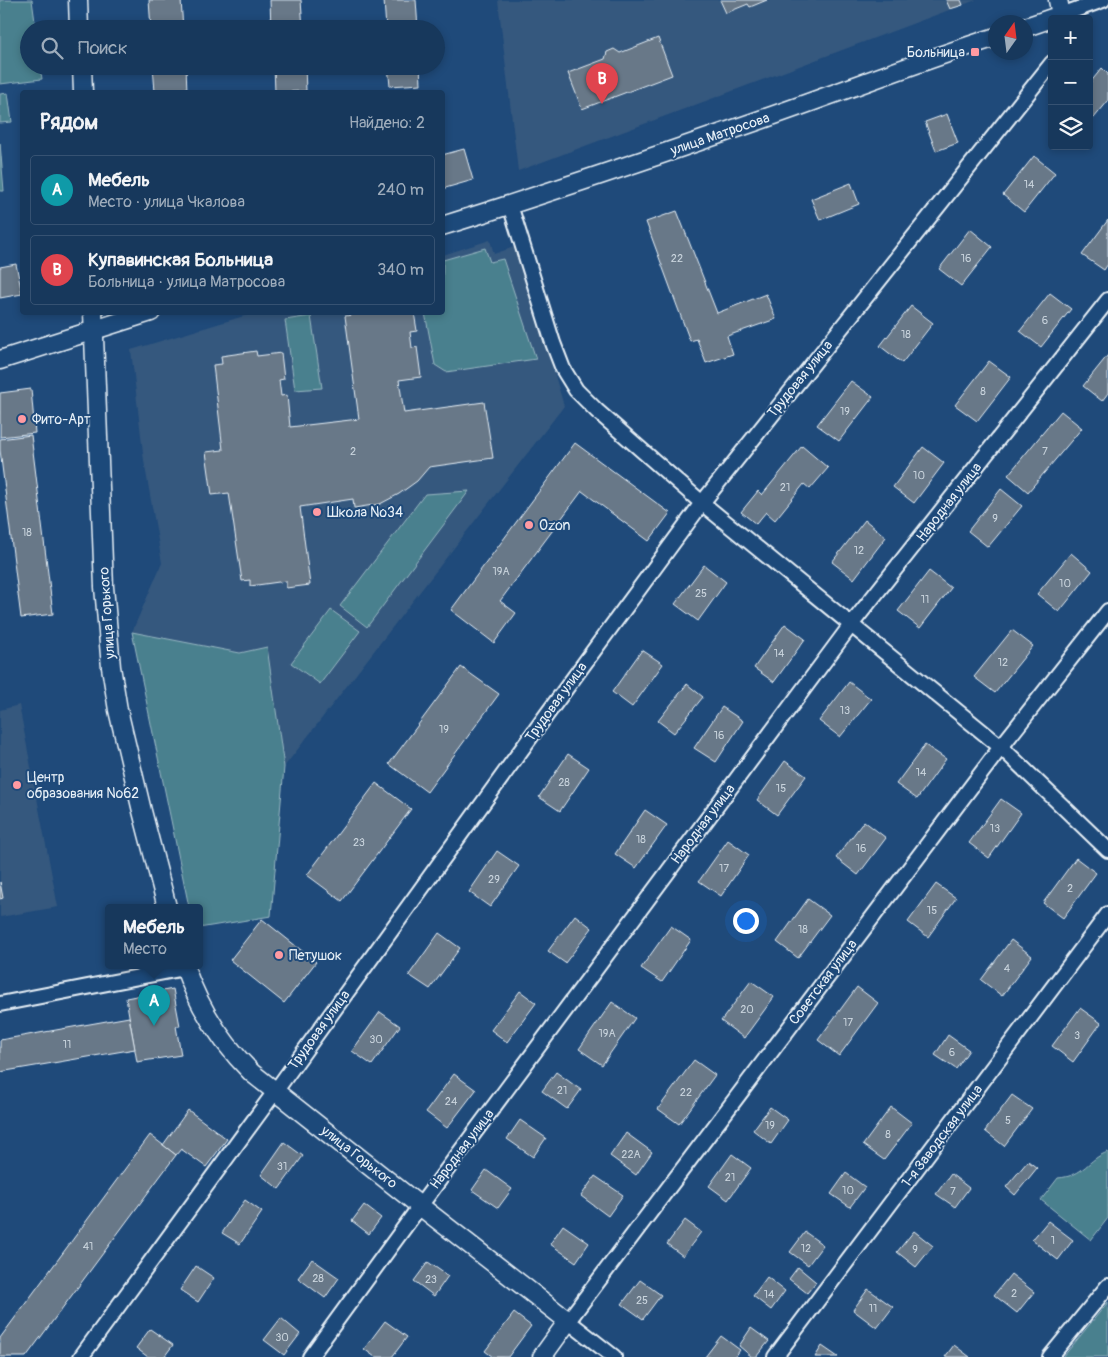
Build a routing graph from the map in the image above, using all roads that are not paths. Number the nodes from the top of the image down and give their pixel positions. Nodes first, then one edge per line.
1 (78, 0) edge
2 (1103, 3) edge
3 (1060, 11) edge
4 (79, 20) edge
5 (1033, 24) edge
6 (988, 40) edge
7 (1048, 68) edge
8 (82, 75) edge
9 (83, 90) edge
10 (510, 205) junction
11 (445, 225) edge
12 (1108, 300) edge
13 (93, 315) edge
14 (142, 315) edge
15 (94, 331) junction
16 (0, 360) edge
17 (702, 503) junction
18 (1108, 611) edge
19 (851, 625) junction
20 (1001, 747) junction
21 (1108, 850) edge
22 (166, 904) edge
23 (1108, 914) edge
24 (169, 969) edge
25 (185, 969) edge
26 (0, 1004) edge
27 (275, 1091) junction
28 (420, 1206) junction
29 (1108, 1286) edge
30 (568, 1321) junction
31 (81, 1357) edge
32 (310, 1357) edge
33 (542, 1357) edge
34 (614, 1357) edge
35 (775, 1357) edge
36 (1050, 1357) edge

1 - 4 street
2 - 3 street
3 - 5 street
6 - 10 street, улица Матросова
7 - 17 street, Трудовая улица
8 - 9 street
10 - 11 street, улица Матросова
10 - 17 street
12 - 19 street, Народная улица
13 - 15 street, улица Горького
14 - 15 street
15 - 16 street
15 - 22 street, улица Горького
17 - 19 street
17 - 27 street, Трудовая улица
18 - 20 street, Советская улица
19 - 20 street
19 - 28 street, Народная улица
20 - 21 street
20 - 30 street, Советская улица
23 - 35 street, 1-я Заводская улица
24 - 26 street
25 - 27 street, улица Горького
27 - 28 street, улица Горького
27 - 31 street, Трудовая улица
28 - 30 street, улица Горького
28 - 32 street, Народная улица
29 - 36 street
30 - 33 street, Советская улица
30 - 34 street

